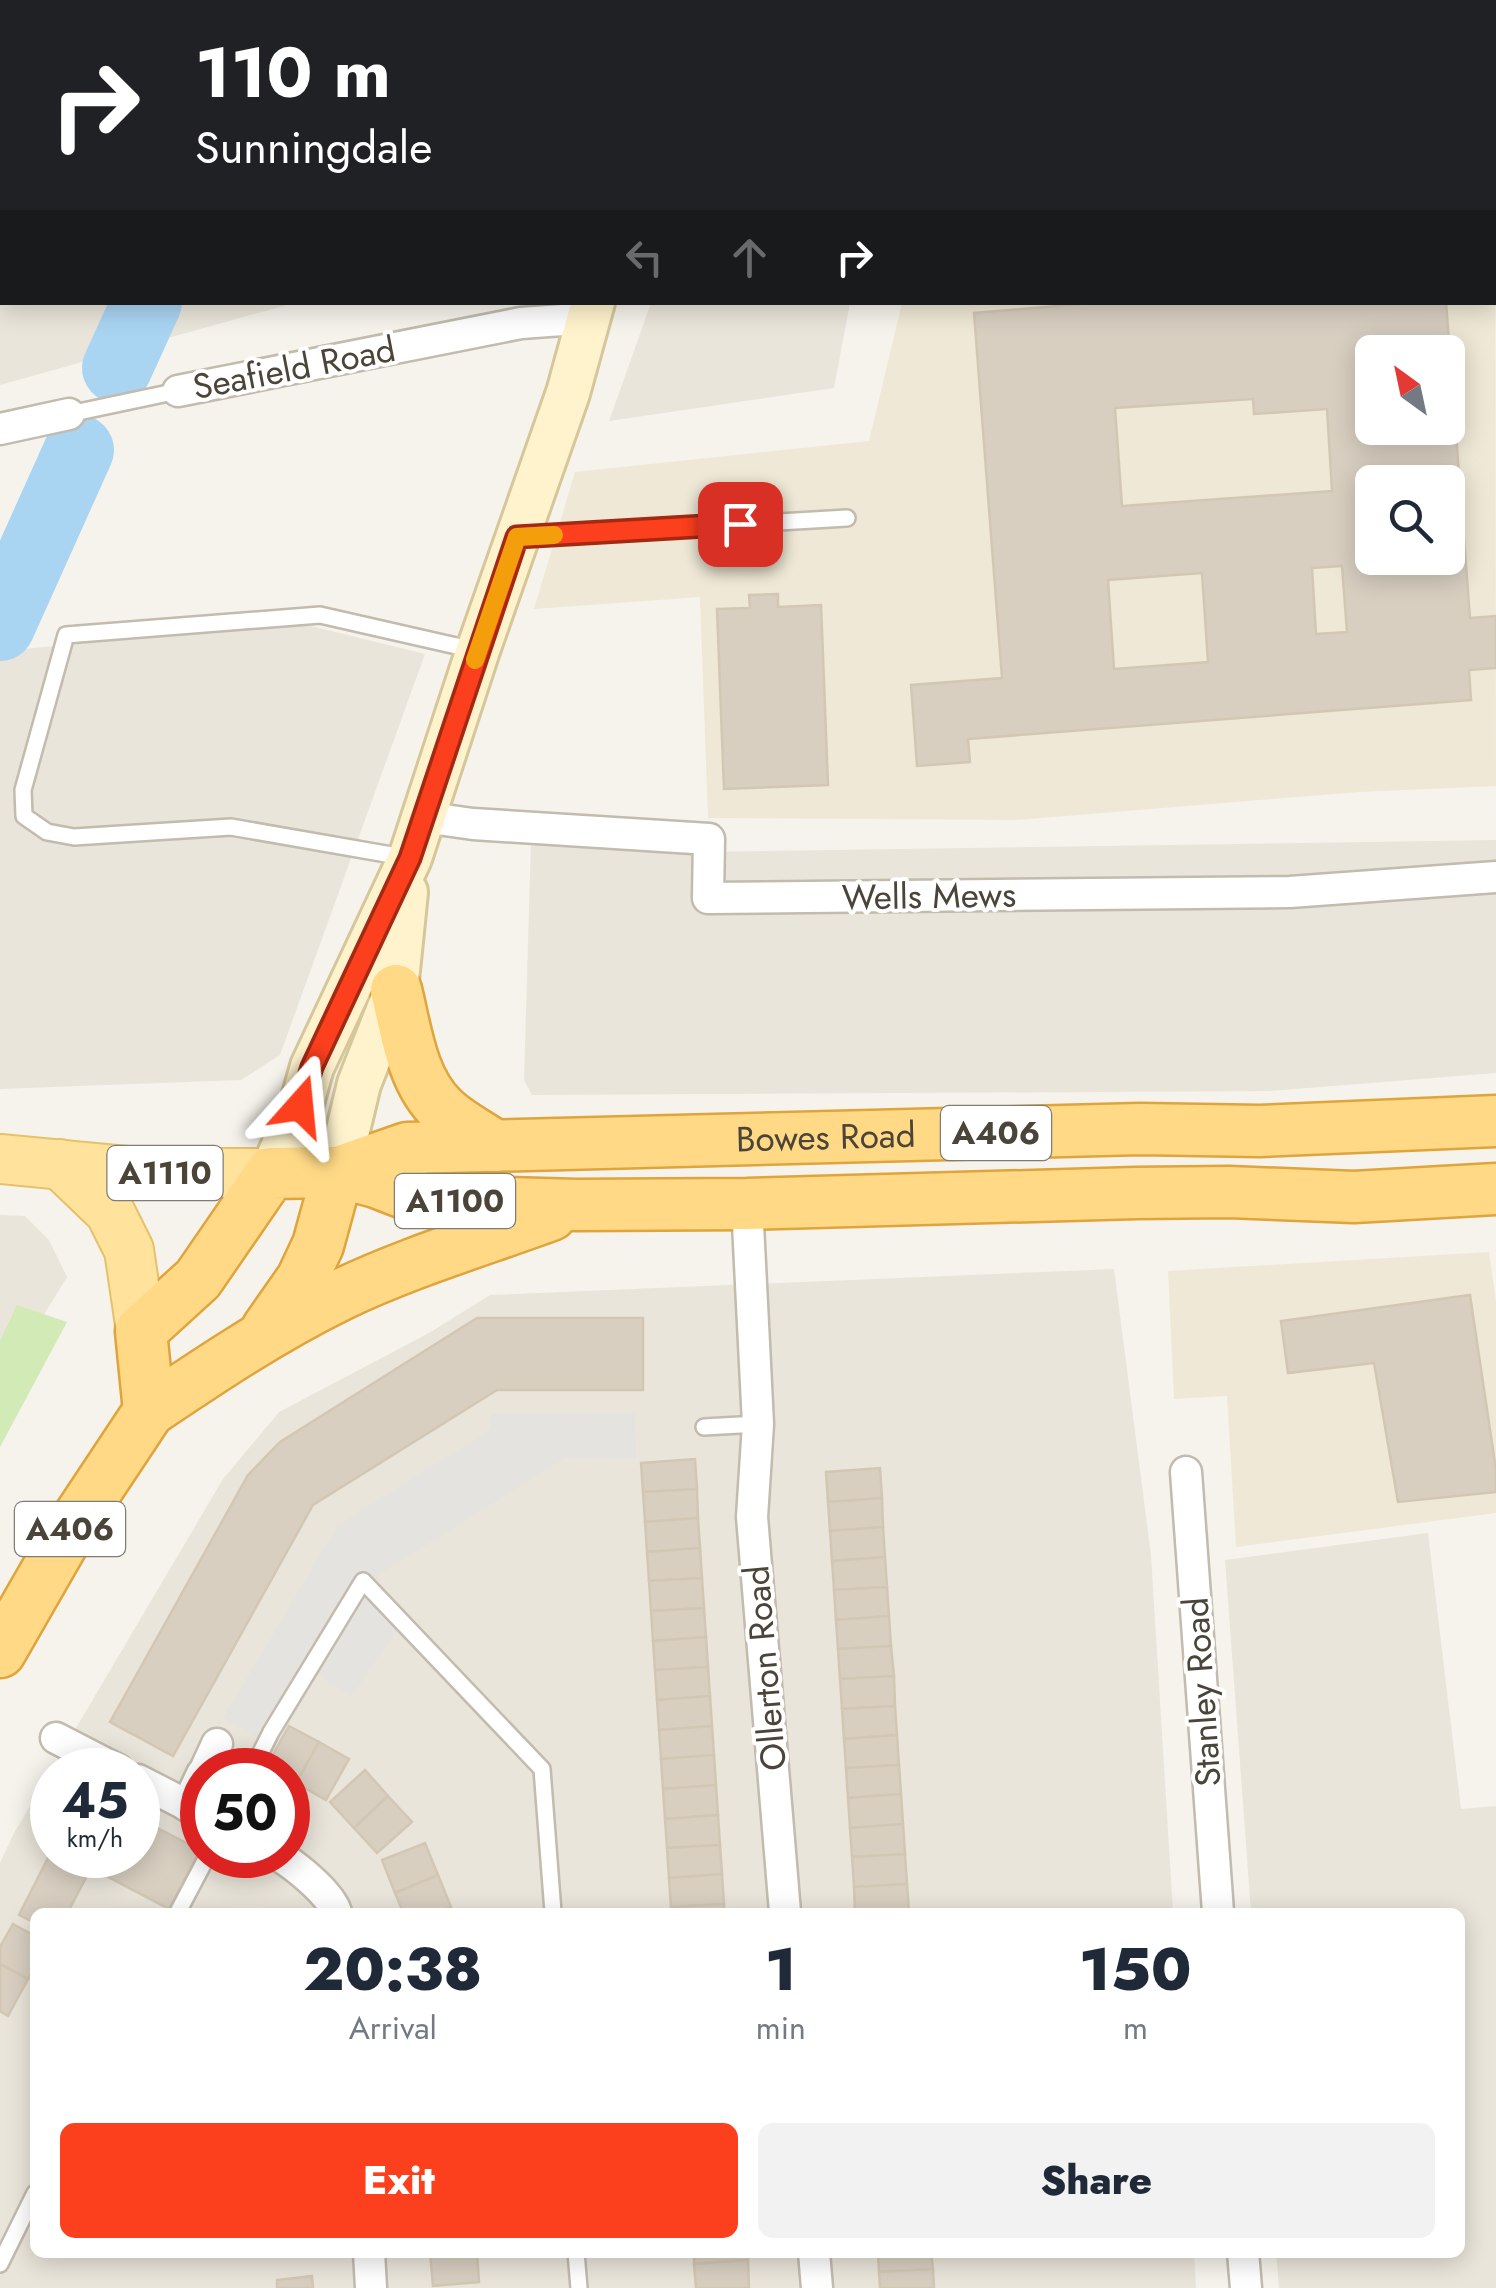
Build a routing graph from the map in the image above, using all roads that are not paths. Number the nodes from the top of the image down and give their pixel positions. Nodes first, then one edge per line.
1 (591, 310) edge
2 (178, 391) joint
3 (69, 414) joint
4 (0, 429) edge
5 (847, 518) dead end
6 (517, 537) junction
7 (478, 650) junction
8 (424, 817) junction
9 (410, 858) junction
10 (1496, 877) edge
11 (396, 990) junction
12 (1496, 1121) edge
13 (495, 1146) junction
14 (0, 1160) edge
15 (60, 1164) junction
16 (338, 1172) junction
17 (271, 1173) junction
18 (1496, 1189) edge
19 (747, 1204) junction
20 (577, 1205) junction
21 (141, 1331) junction
22 (262, 1336) junction
23 (148, 1411) junction
24 (758, 1424) junction
25 (704, 1427) dead end
26 (1186, 1472) dead end
27 (0, 1652) edge
28 (56, 1738) dead end
29 (75, 1748) edge
30 (263, 1748) edge
31 (196, 1878) edge
32 (307, 1878) edge
33 (180, 1908) edge
34 (335, 1908) edge
35 (553, 1908) edge
36 (785, 1908) edge
37 (1218, 1908) edge
38 (30, 2206) edge
39 (369, 2258) edge
40 (576, 2258) edge
41 (814, 2258) edge
42 (1244, 2258) edge
43 (0, 2264) edge
44 (371, 2288) edge
45 (578, 2288) edge
46 (817, 2288) edge
47 (1246, 2288) edge

1 - 2 street, Seafield Road
1 - 6 main road
2 - 3 lane, Seafield Road
3 - 4 street, Seafield Road
5 - 6 lane
6 - 7 main road
7 - 8 main road
7 - 9 lane
8 - 9 main road
8 - 10 street, Wells Mews
9 - 11 main road
9 - 17 main road
11 - 13 highway
11 - 16 main road
12 - 13 highway, Bowes Road / A406
13 - 16 highway, Bowes Road / A406
14 - 15 main road, Bowes Road / A1110
15 - 17 main road, Bowes Road / A1110
15 - 21 main road
16 - 17 highway, Bowes Road
16 - 20 highway, Bowes Road / A1100
16 - 22 highway
17 - 21 highway
18 - 19 highway, Bowes Road / A406
19 - 20 highway, Bowes Road / A406
19 - 24 street, Ollerton Road
20 - 22 highway, Bowes Road / A406
21 - 23 highway
22 - 23 highway, Bowes Road / A406
23 - 27 highway, A406
24 - 25 lane
24 - 36 street, Ollerton Road
26 - 37 street, Stanley Road
28 - 29 street
30 - 35 lane
31 - 33 lane
32 - 34 street
38 - 43 lane
39 - 44 street
40 - 45 lane
41 - 46 street
42 - 47 street

